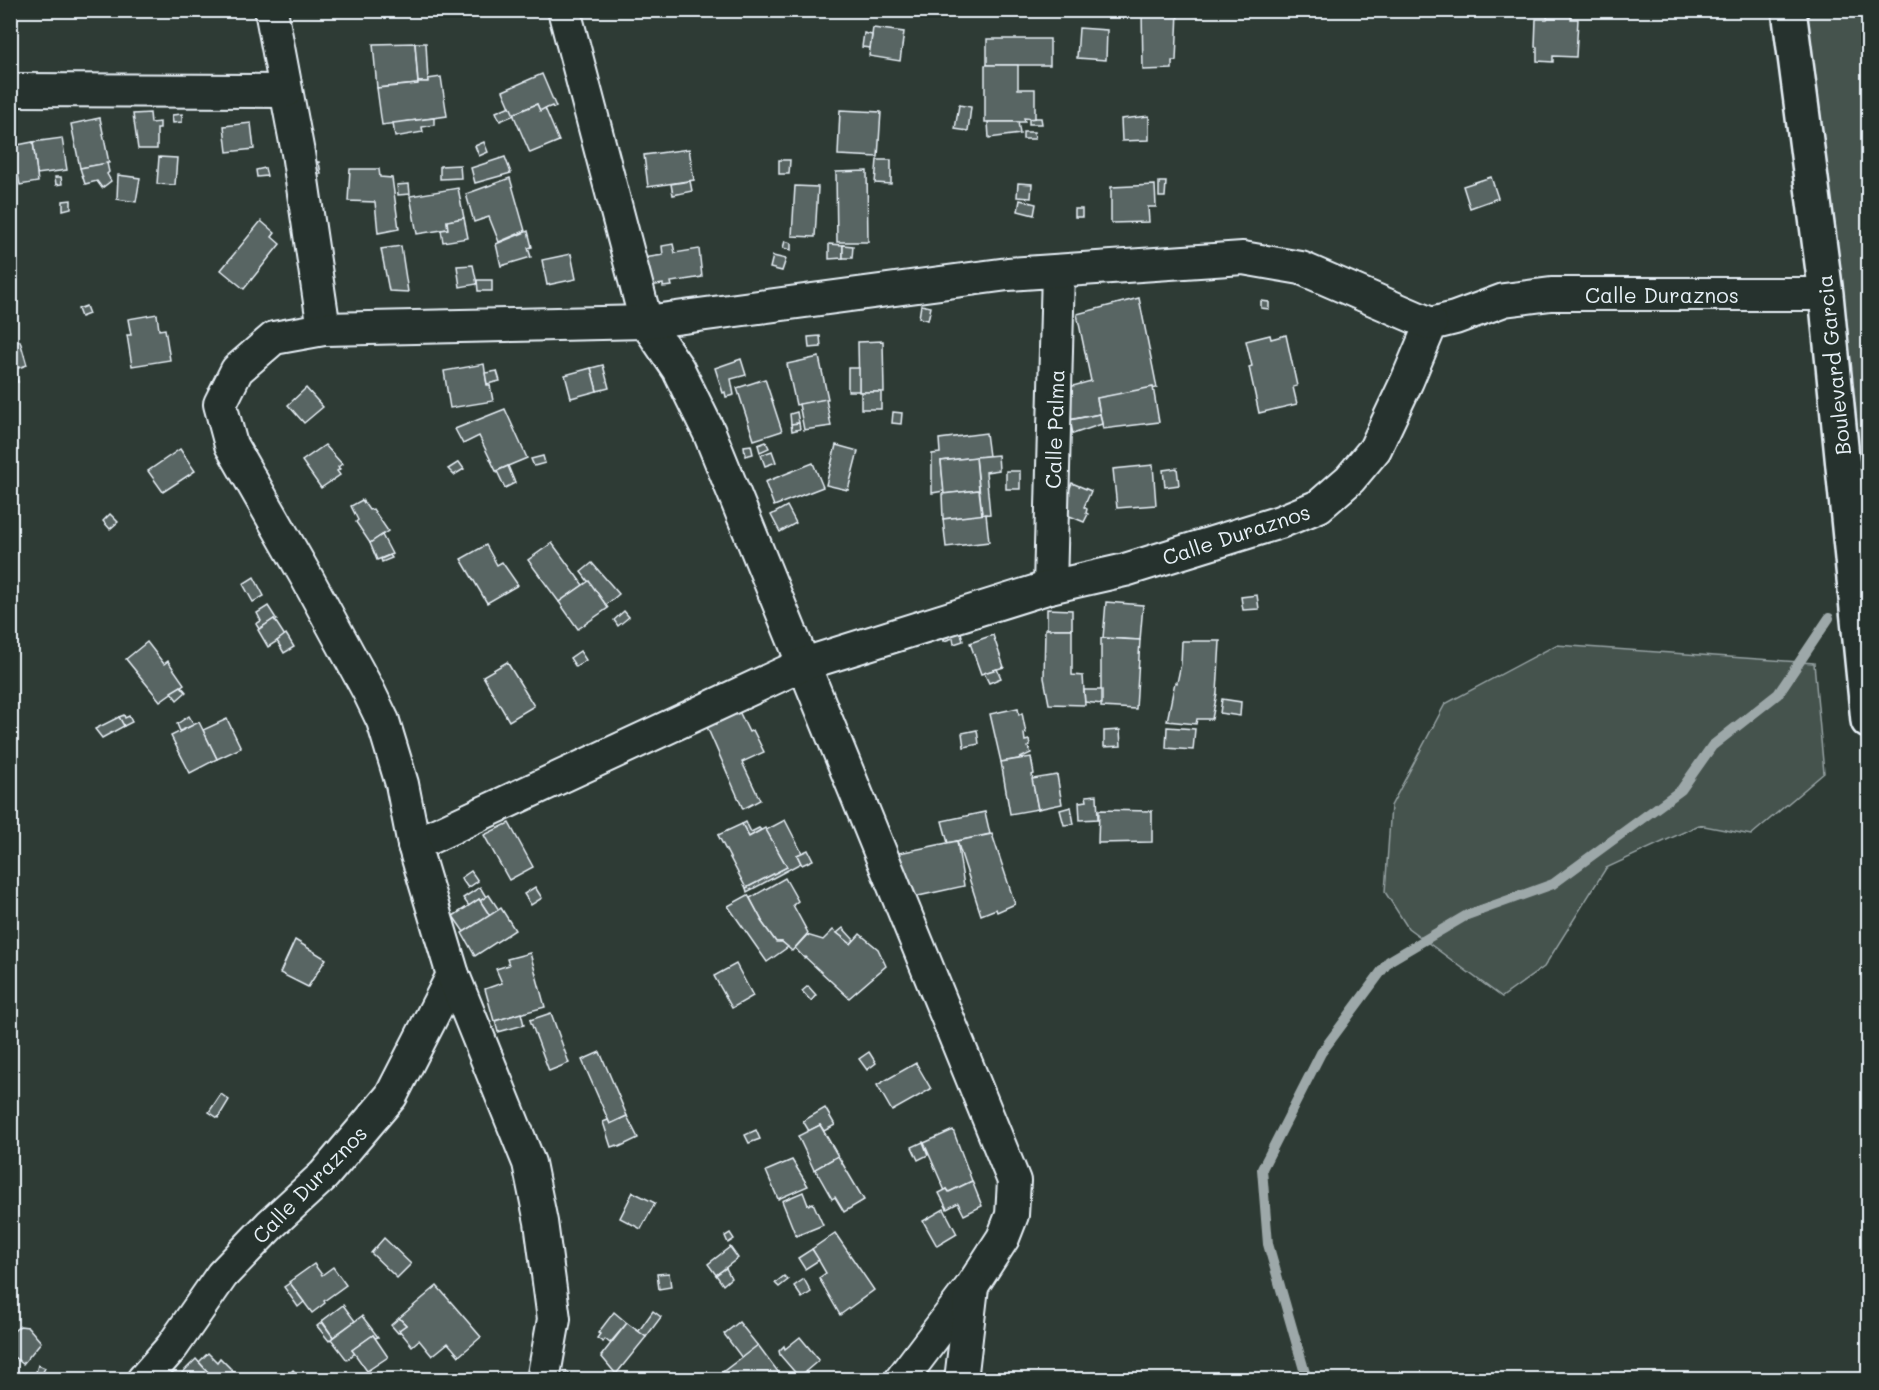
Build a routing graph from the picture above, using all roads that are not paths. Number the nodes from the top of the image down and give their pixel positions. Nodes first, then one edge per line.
1 (271, 10) edge
2 (564, 10) edge
3 (1790, 10) edge
4 (10, 90) edge
5 (286, 91) junction
6 (1058, 271) junction
7 (1826, 294) junction
8 (646, 322) junction
9 (1431, 324) junction
10 (324, 329) junction
11 (1050, 587) junction
12 (804, 664) junction
13 (1869, 721) edge
14 (414, 845) junction
15 (453, 975) junction
16 (972, 1286) junction
17 (143, 1380) edge
18 (543, 1380) edge
19 (901, 1380) edge
20 (961, 1380) edge

1 - 5 street
2 - 8 street
3 - 7 main road, Boulevard Garcia
4 - 5 street
5 - 10 street
6 - 8 street
6 - 9 street
6 - 11 street, Calle Palma
7 - 9 street, Calle Duraznos
7 - 13 main road, Boulevard Garcia
8 - 10 street
8 - 12 street
9 - 11 street, Calle Duraznos
10 - 14 street
11 - 12 street, Calle Duraznos
12 - 14 street, Calle Duraznos
12 - 16 street
14 - 15 street
15 - 17 street, Calle Duraznos
15 - 18 street
16 - 19 street
16 - 20 street

